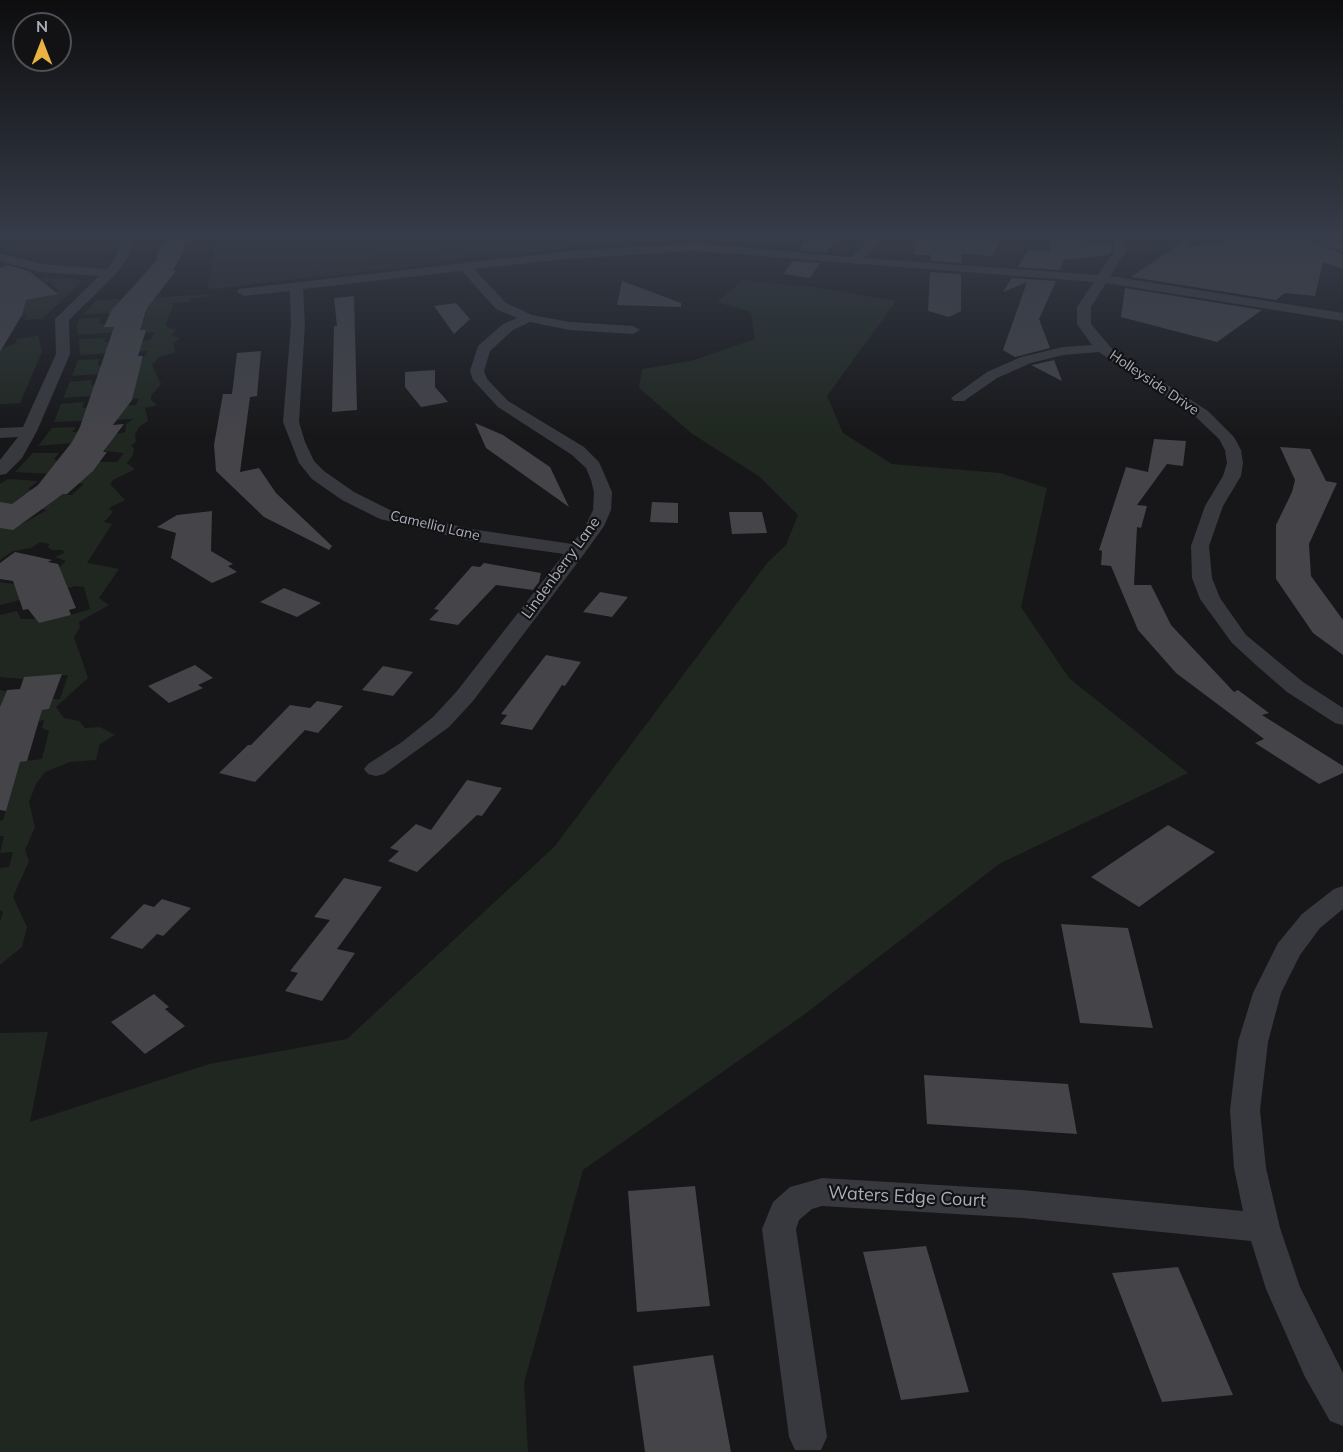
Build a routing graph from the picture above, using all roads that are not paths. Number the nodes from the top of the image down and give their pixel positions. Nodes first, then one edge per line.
1 (79, 303) edge
2 (297, 303) edge
3 (498, 303) edge
4 (1089, 303) edge
5 (1255, 303) edge
6 (1343, 317) edge
7 (528, 318) junction
8 (633, 330) dead end
9 (1102, 348) junction
10 (959, 398) dead end
11 (29, 431) junction
12 (0, 433) edge
13 (0, 470) edge
14 (577, 550) junction
15 (1343, 718) edge
16 (376, 769) dead end
17 (1343, 895) edge
18 (1263, 1228) junction
19 (1343, 1408) edge
20 (808, 1437) dead end

1 - 11 street
2 - 14 street, Camellia Lane
3 - 7 street
4 - 9 street, Holleyside Drive
5 - 6 street
7 - 8 street
7 - 14 street, Lindenberry Lane
9 - 10 street
9 - 15 street, Holleyside Drive
11 - 12 street
11 - 13 street
14 - 16 street, Lindenberry Lane
17 - 18 street
18 - 19 street
18 - 20 street, Waters Edge Court

